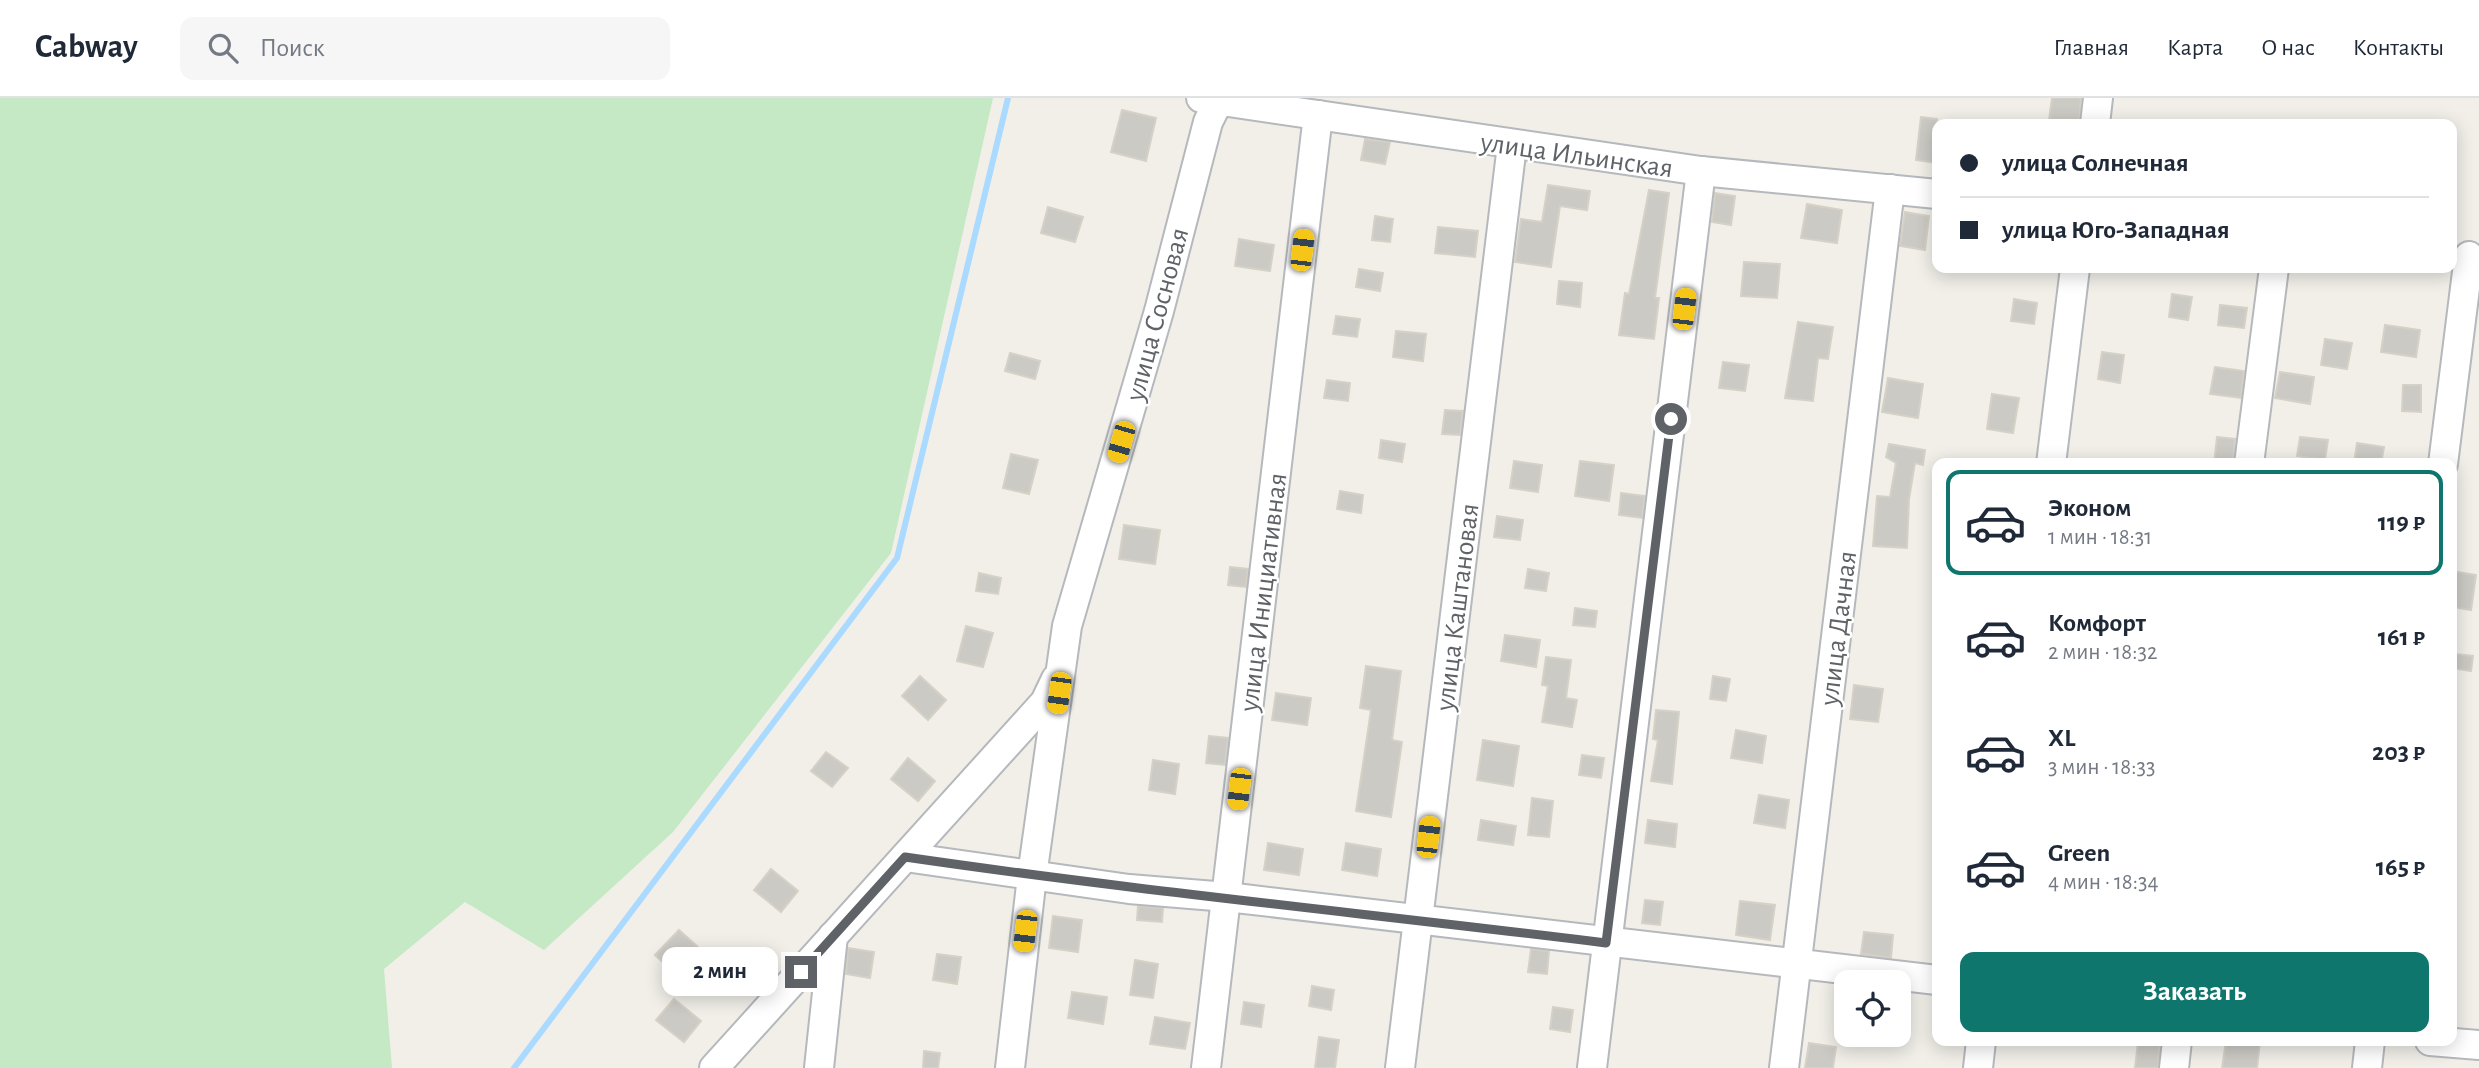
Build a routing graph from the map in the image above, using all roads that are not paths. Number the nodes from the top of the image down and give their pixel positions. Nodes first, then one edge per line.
1 (2098, 98) edge
2 (1209, 99) edge
3 (1318, 115) junction
4 (2096, 119) edge
5 (1512, 145) junction
6 (1702, 171) junction
7 (1890, 189) junction
8 (1932, 193) edge
9 (2467, 256) edge
10 (2074, 273) edge
11 (2273, 273) edge
12 (2052, 458) edge
13 (2250, 458) edge
14 (2444, 458) edge
15 (1062, 667) junction
16 (905, 857) junction
17 (1032, 876) junction
18 (1227, 897) junction
19 (1418, 920) junction
20 (833, 936) junction
21 (1606, 943) junction
22 (1796, 964) junction
23 (1932, 979) edge
24 (2457, 1043) edge
25 (2479, 1045) edge
26 (1980, 1046) edge
27 (2176, 1046) edge
28 (2370, 1046) edge
29 (714, 1068) edge
30 (819, 1068) edge
31 (1010, 1068) edge
32 (1206, 1068) edge
33 (1400, 1068) edge
34 (1592, 1068) edge
35 (1784, 1068) edge
36 (1978, 1068) edge
37 (2174, 1068) edge
38 (2367, 1068) edge

1 - 4 street
2 - 3 street, улица Ильинская
2 - 15 street, улица Сосновая
3 - 5 street, улица Ильинская
3 - 18 street, улица Инициативная
5 - 6 street, улица Ильинская
5 - 19 street, улица Каштановая
6 - 7 street, улица Ильинская
6 - 21 street
7 - 8 street, улица Ильинская
7 - 22 street, улица Дачная
9 - 14 street
10 - 12 street
11 - 13 street
15 - 16 street
15 - 17 street, улица Сосновая
16 - 17 street
16 - 20 street
17 - 18 street
17 - 31 street, улица Сосновая
18 - 19 street
18 - 32 street, улица Инициативная
19 - 21 street
19 - 33 street, улица Каштановая
20 - 29 street
20 - 30 street
21 - 22 street
21 - 34 street
22 - 23 street
22 - 35 street, улица Дачная
24 - 25 street
26 - 36 street
27 - 37 street
28 - 38 street

